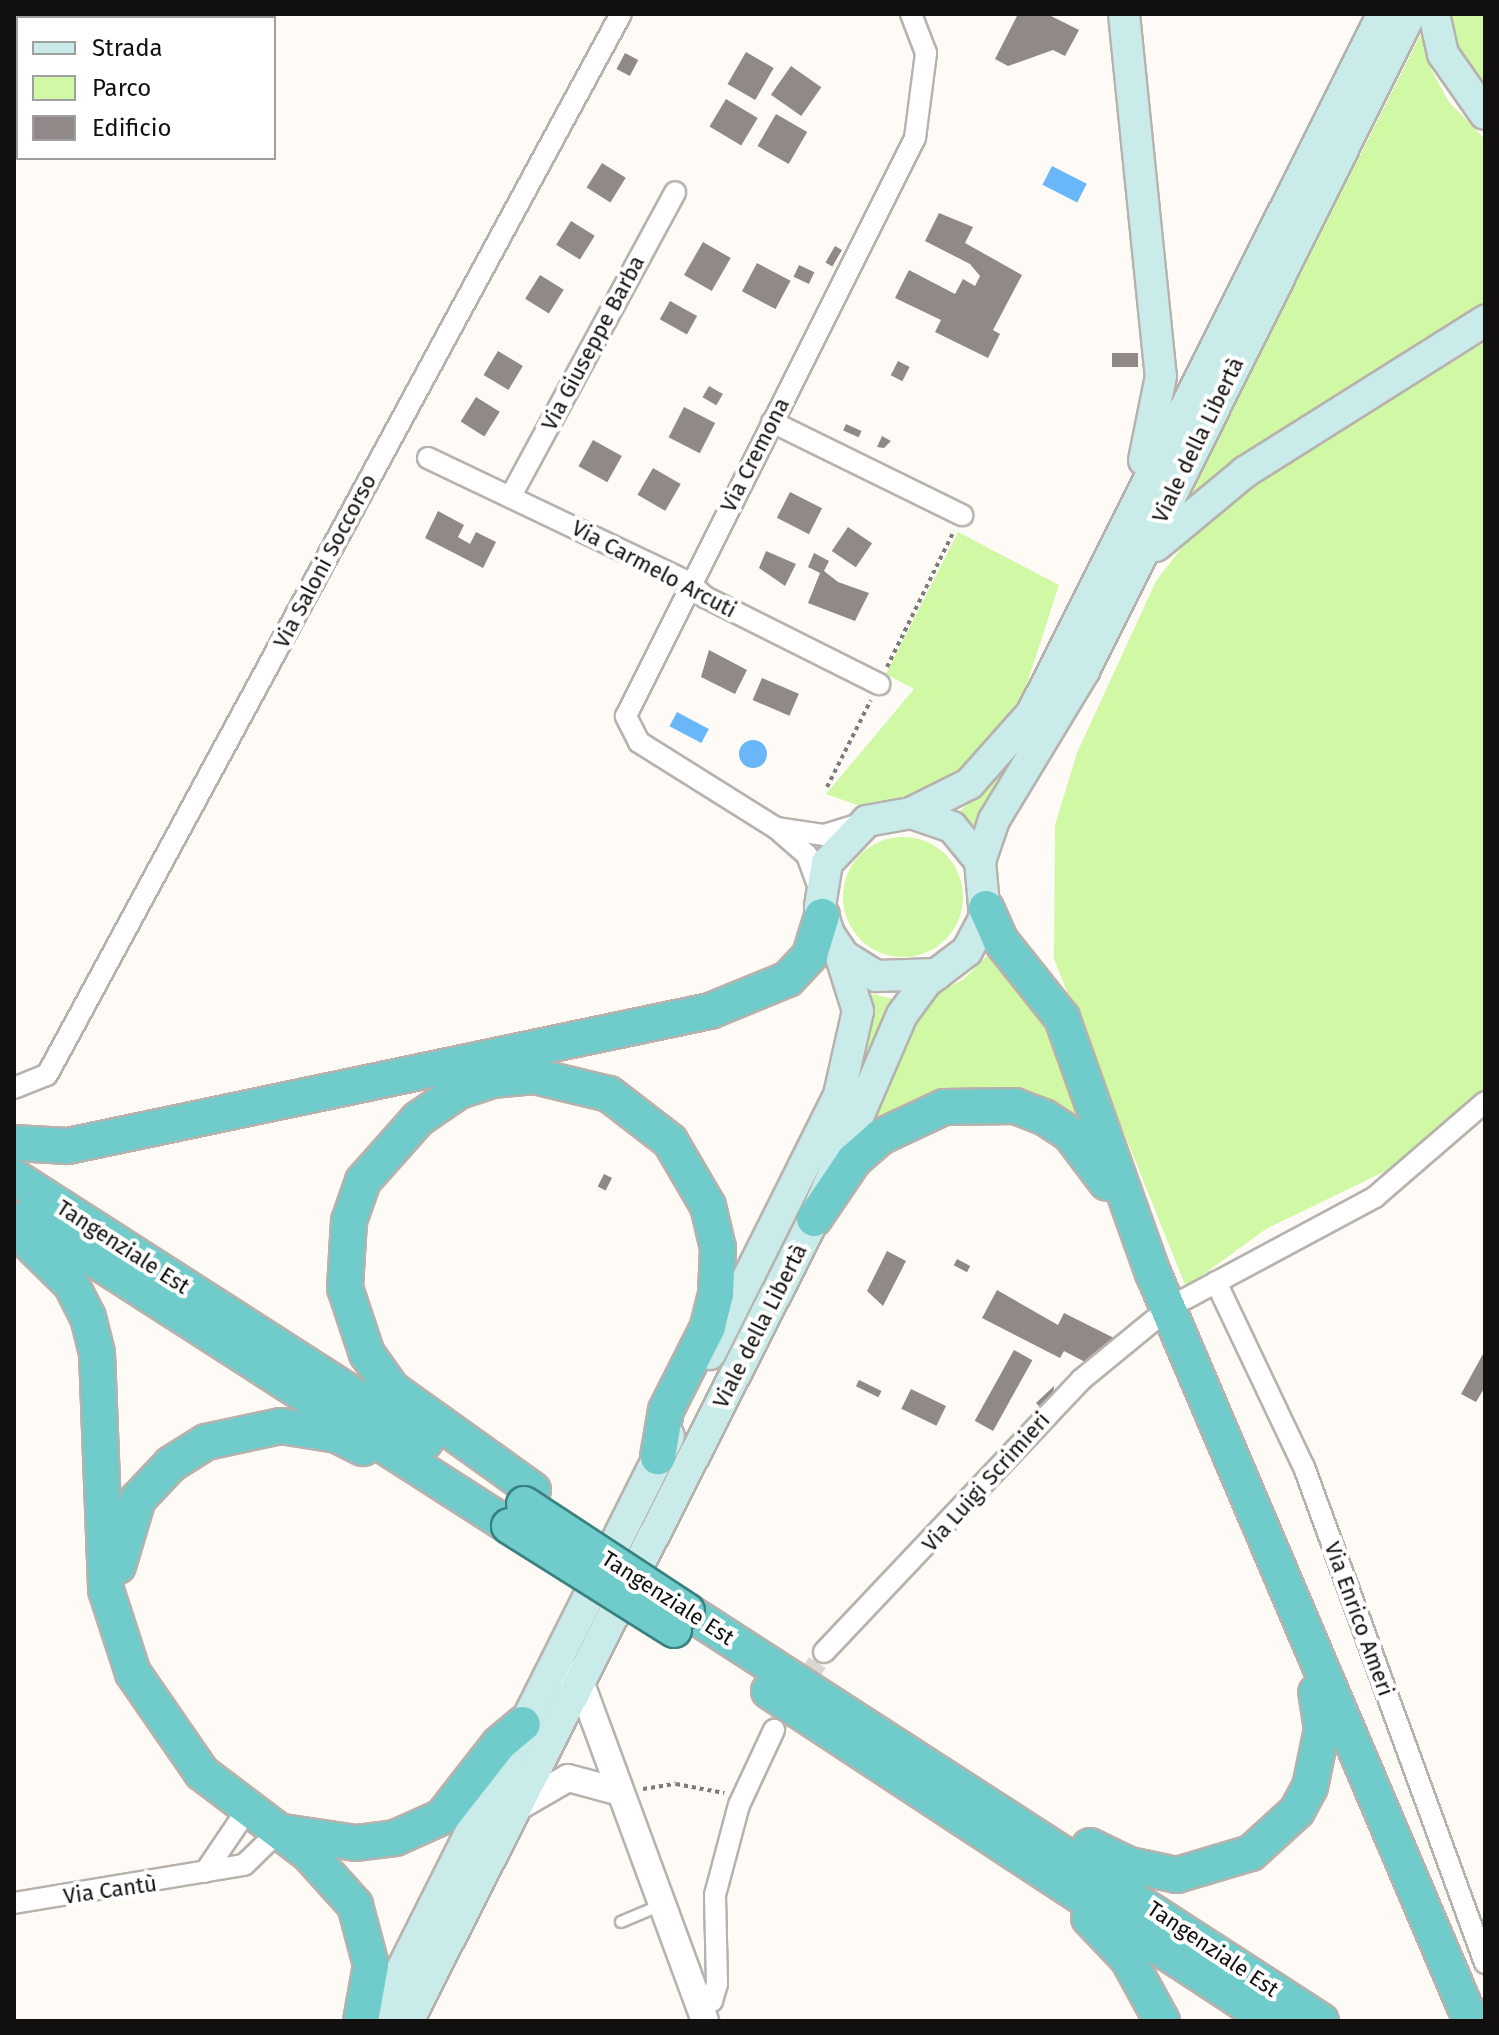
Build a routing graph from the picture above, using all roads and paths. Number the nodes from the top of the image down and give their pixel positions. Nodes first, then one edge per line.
1 (621, 14) edge
2 (911, 14) edge
3 (1124, 14) edge
4 (1383, 14) edge
5 (1410, 14) edge
6 (1434, 14) edge
7 (1485, 114) edge
8 (675, 192) dead end
9 (1485, 321) edge
10 (772, 422) junction
11 (428, 458) dead end
12 (512, 494) junction
13 (962, 515) joint
14 (690, 583) junction
15 (1116, 607) junction
16 (1059, 662) junction
17 (879, 684) junction
18 (827, 787) dead end
19 (911, 813) junction
20 (865, 822) junction
21 (776, 828) junction
22 (980, 861) junction
23 (821, 904) junction
24 (986, 908) junction
25 (836, 947) junction
26 (937, 974) junction
27 (14, 1088) edge
28 (1485, 1102) edge
29 (14, 1143) edge
30 (14, 1177) edge
31 (14, 1208) edge
32 (814, 1219) junction
33 (14, 1228) edge
34 (1153, 1273) junction
35 (1216, 1282) junction
36 (1185, 1299) dead end
37 (1154, 1320) dead end
38 (658, 1457) junction
39 (517, 1514) junction
40 (640, 1595) junction
41 (1295, 1622) junction
42 (121, 1646) junction
43 (824, 1652) tunnel mouth
44 (553, 1667) junction
45 (580, 1681) junction
46 (523, 1724) junction
47 (774, 1730) tunnel mouth
48 (749, 1784) junction
49 (942, 1787) junction
50 (617, 1791) junction
51 (516, 1808) junction
52 (247, 1810) junction
53 (279, 1831) junction
54 (205, 1872) junction
55 (14, 1903) edge
56 (657, 1907) junction
57 (621, 1922) dead end
58 (1485, 1963) edge
59 (703, 2014) edge
60 (361, 2021) edge
61 (376, 2021) edge
62 (408, 2021) edge
63 (1162, 2021) edge
64 (1271, 2021) edge
65 (1321, 2021) edge
66 (1471, 2021) edge

1 - 27 street, Via Saloni Soccorso
2 - 10 street, Via Cremona
3 - 16 main road
4 - 16 main road, Viale della Libertà
5 - 15 main road, Viale della Libertà
6 - 7 main road
8 - 12 street, Via Giuseppe Barba
9 - 15 main road
10 - 13 street
10 - 14 street, Via Cremona
11 - 12 street, Via Carmelo Arcuti
12 - 14 street, Via Carmelo Arcuti
13 - 17 path
14 - 17 street, Via Carmelo Arcuti
14 - 21 street, Via Cremona
15 - 22 main road, Viale della Libertà
16 - 19 main road, Viale della Libertà
17 - 18 path
19 - 20 main road, Viale della Libertà
19 - 22 main road, Viale della Libertà
20 - 21 street, Via Cremona
20 - 23 main road
21 - 23 street, Via Cremona
22 - 24 main road, Viale della Libertà
23 - 25 main road, Viale della Libertà
23 - 29 highway
24 - 26 main road, Viale della Libertà
24 - 34 highway
25 - 26 main road, Viale della Libertà
25 - 38 main road, Viale della Libertà
26 - 32 main road, Viale della Libertà
28 - 35 street
30 - 39 highway, Tangenziale Est
31 - 39 highway, Tangenziale Est
32 - 34 highway
32 - 45 main road, Viale della Libertà
33 - 42 highway
34 - 41 highway
35 - 36 street
35 - 58 street, Via Enrico Ameri
37 - 43 street, Via Luigi Scrimieri
38 - 39 highway
38 - 44 main road, Viale della Libertà
39 - 40 highway, bridge
39 - 40 highway, bridge
39 - 42 highway
40 - 49 highway, Tangenziale Est, bridge
41 - 49 highway
41 - 66 highway
42 - 52 highway
44 - 45 street
44 - 46 main road, Viale della Libertà
45 - 50 street
45 - 51 main road, Viale della Libertà
46 - 53 highway
46 - 61 main road, Viale della Libertà
47 - 48 street
48 - 50 path
48 - 59 street
49 - 63 highway
49 - 64 highway, Tangenziale Est
49 - 65 highway, Tangenziale Est
50 - 51 street
50 - 56 street
51 - 62 main road, Viale della Libertà
52 - 53 highway
52 - 54 street
53 - 54 street, Via Cantù
53 - 60 highway
54 - 55 street, Via Cantù
56 - 57 lane
56 - 59 street

